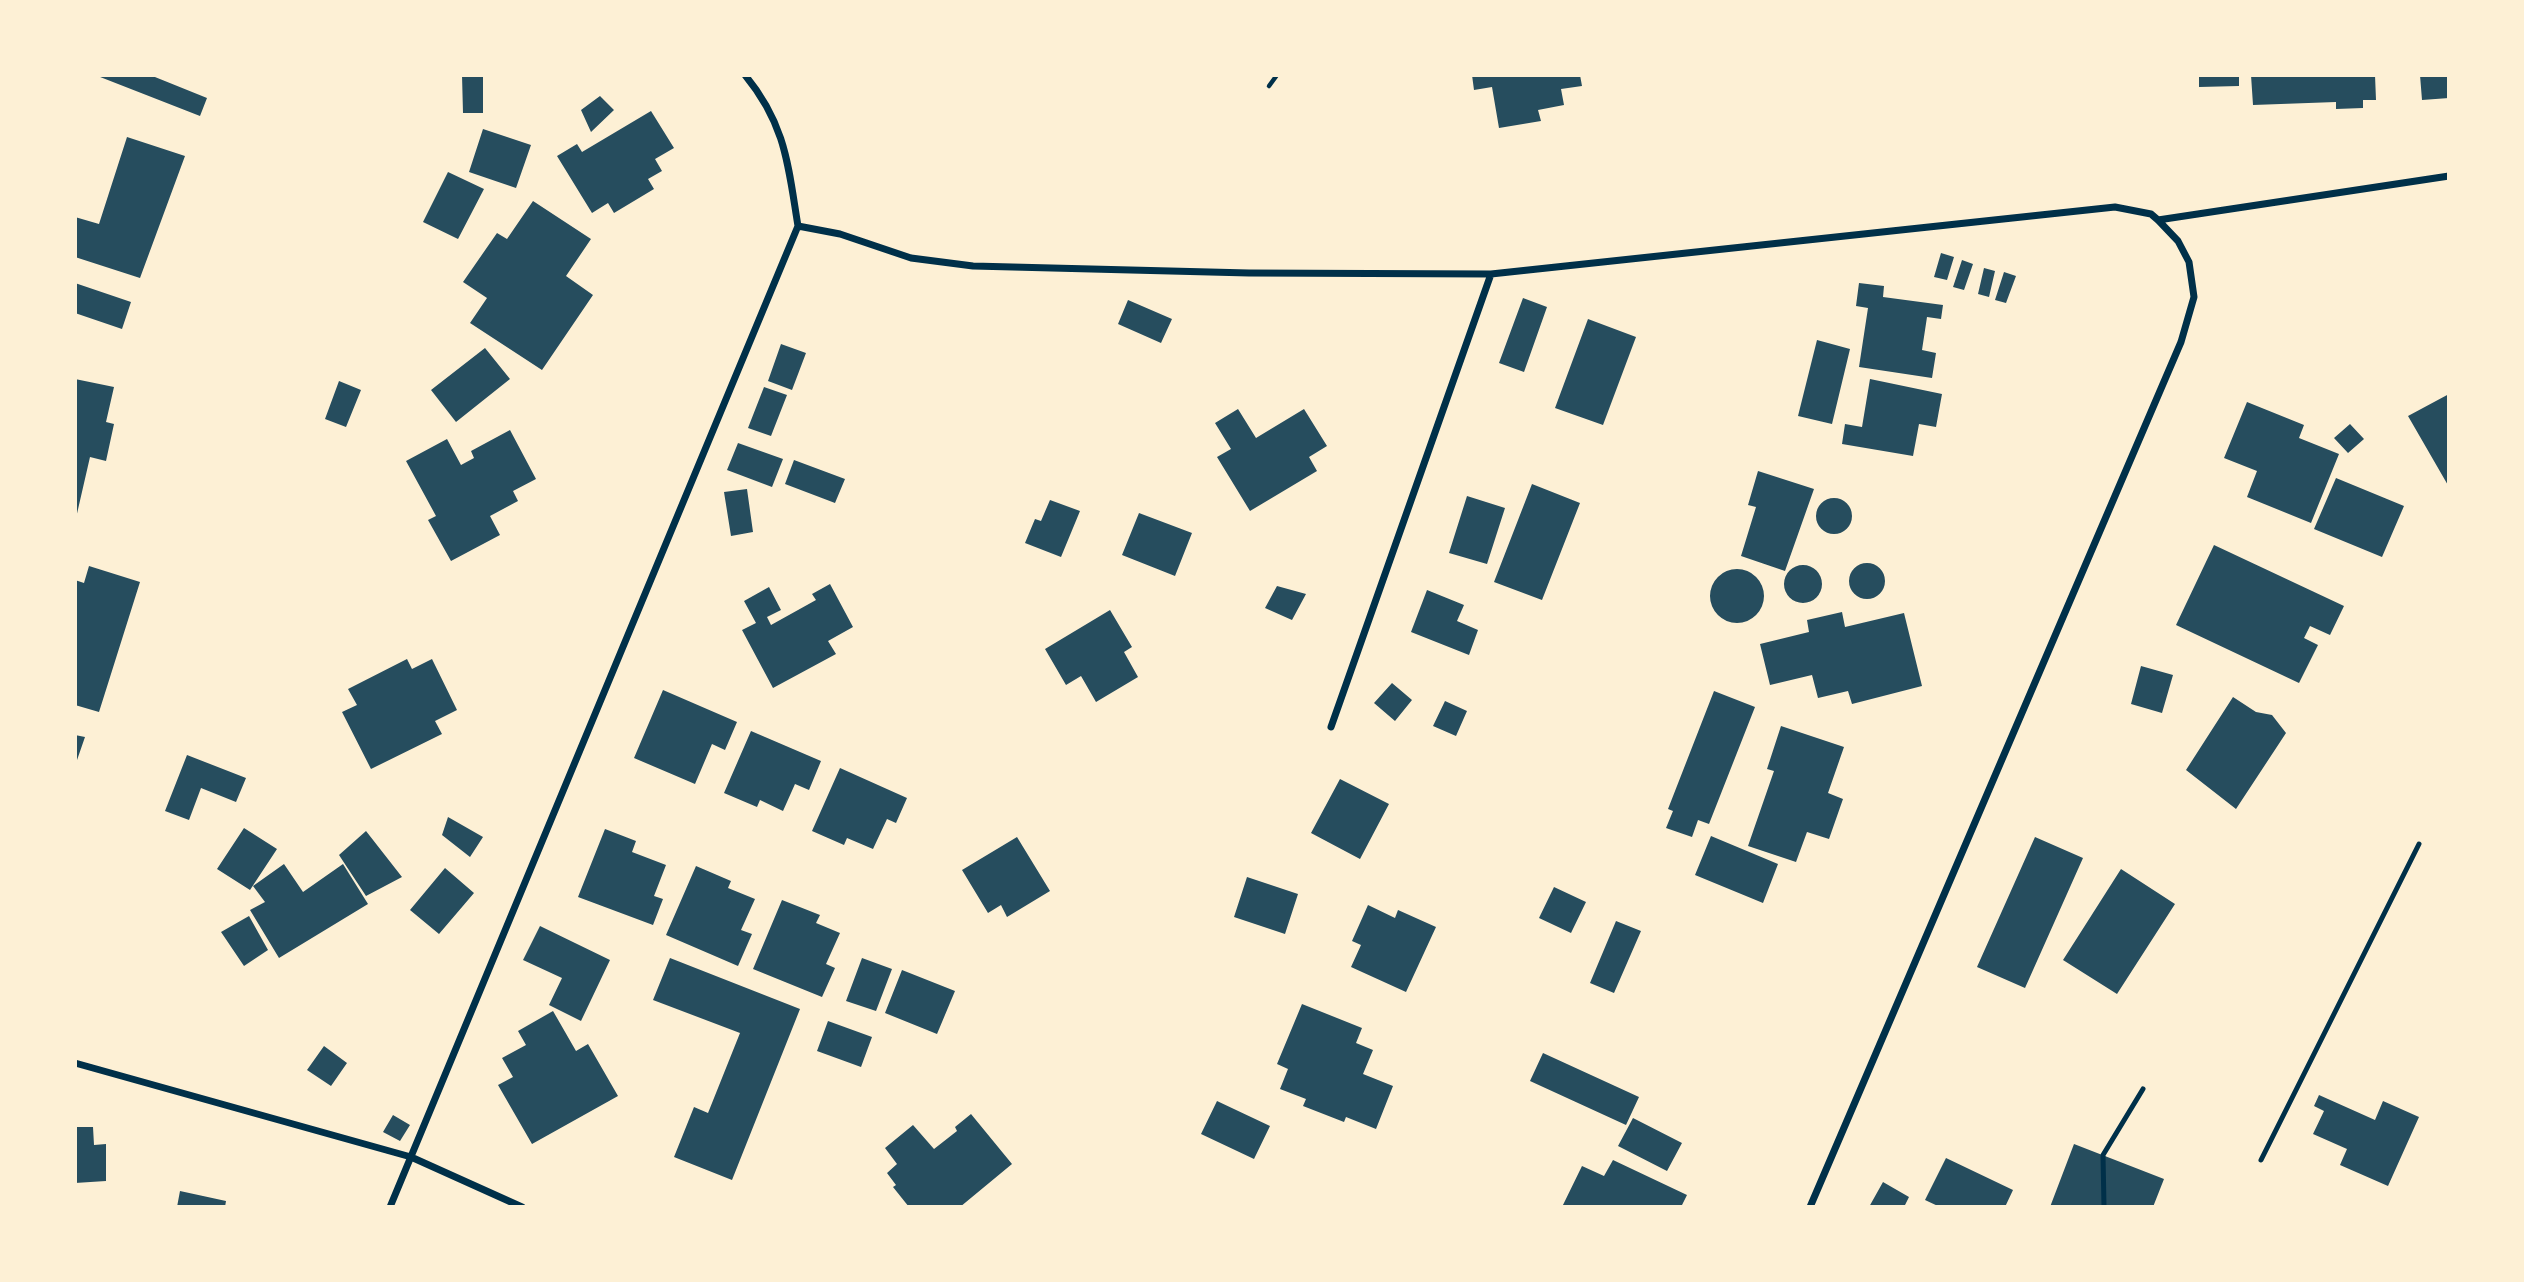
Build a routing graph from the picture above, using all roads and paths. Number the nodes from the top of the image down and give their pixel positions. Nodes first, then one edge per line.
1 (745, 75) edge
2 (1277, 75) edge
3 (1269, 86) dead end
4 (2449, 176) edge
5 (2158, 220) junction
6 (798, 226) junction
7 (1491, 274) junction
8 (1331, 727) dead end
9 (2419, 844) dead end
10 (75, 1063) edge
11 (2143, 1089) dead end
12 (411, 1157) junction
13 (2260, 1160) dead end
14 (390, 1207) edge
15 (523, 1207) edge
16 (1810, 1207) edge
17 (2105, 1207) edge

1 - 6 street
2 - 3 path
4 - 5 street
5 - 7 street
5 - 16 street
6 - 7 street
6 - 12 street
7 - 8 street
9 - 13 lane
10 - 12 street
11 - 17 lane
12 - 14 street
12 - 15 street

